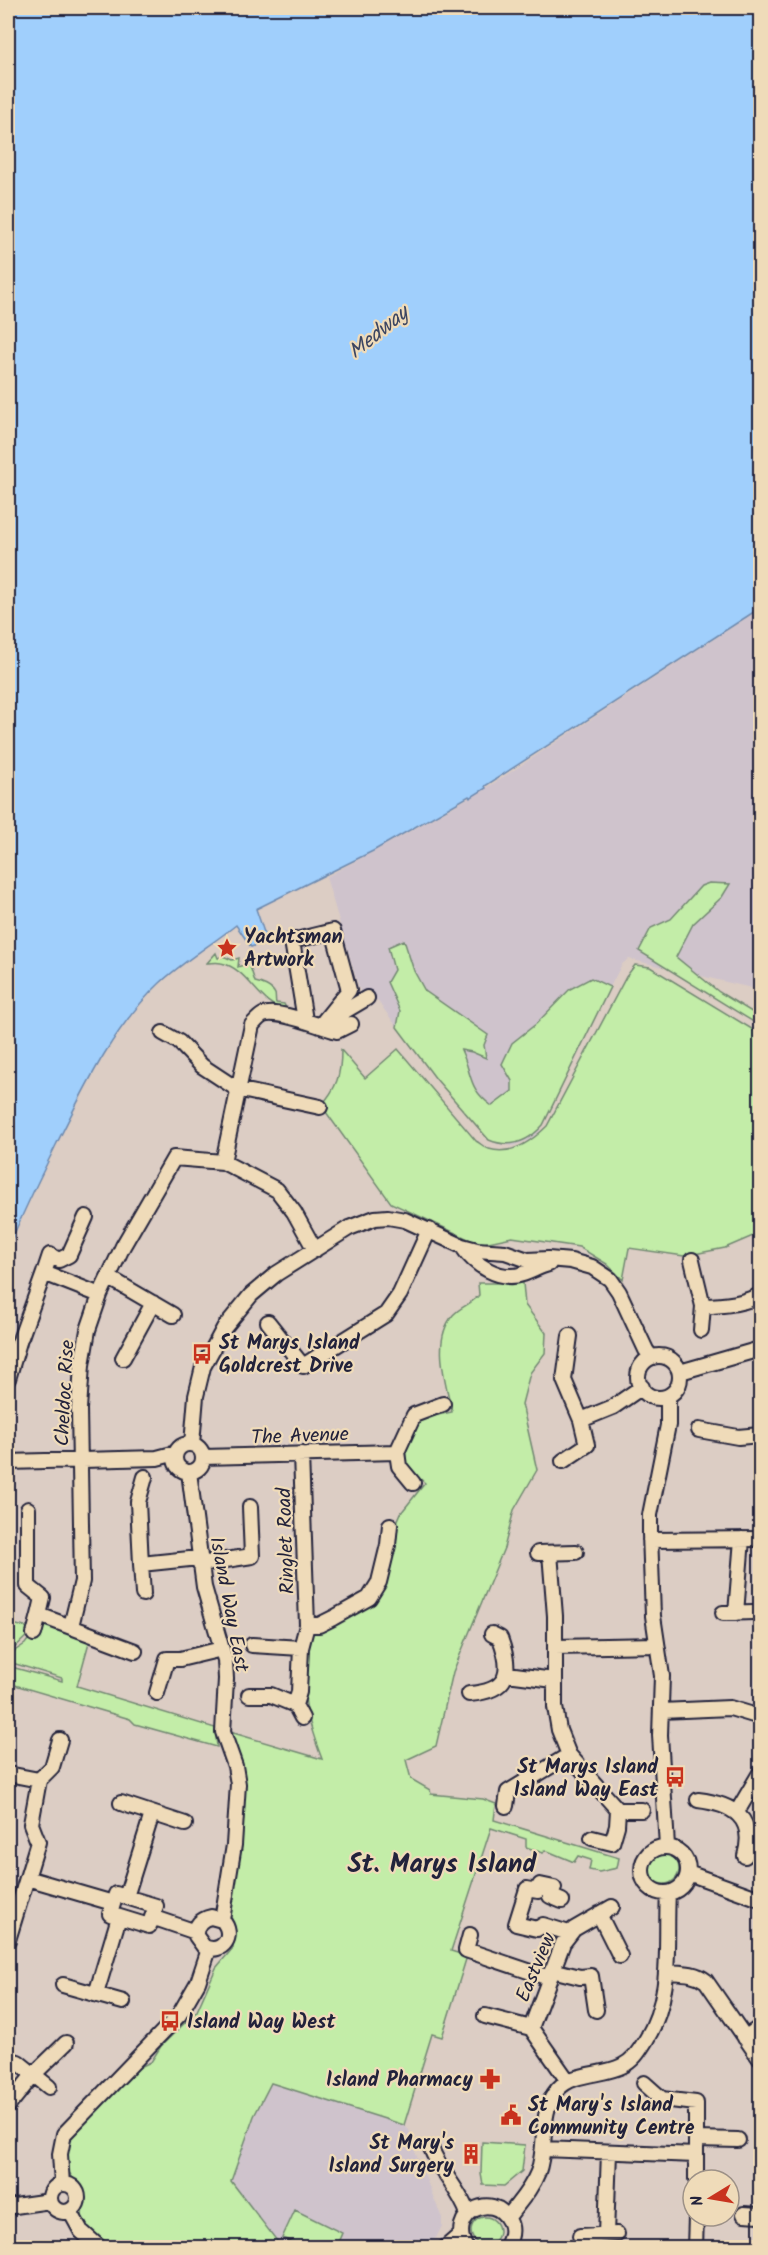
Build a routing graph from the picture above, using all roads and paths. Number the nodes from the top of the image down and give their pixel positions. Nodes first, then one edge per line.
1 (367, 998) dead end
2 (305, 1020) junction
3 (351, 1024) dead end
4 (324, 1027) junction
5 (163, 1033) dead end
6 (237, 1089) junction
7 (320, 1107) dead end
8 (223, 1162) junction
9 (86, 1218) dead end
10 (429, 1230) junction
11 (462, 1246) junction
12 (315, 1250) junction
13 (692, 1260) dead end
14 (554, 1261) junction
15 (44, 1273) junction
16 (108, 1278) junction
17 (100, 1294) junction
18 (758, 1300) edge
19 (153, 1303) junction
20 (703, 1306) junction
21 (173, 1315) dead end
22 (268, 1322) dead end
23 (701, 1330) dead end
24 (570, 1336) dead end
25 (760, 1349) edge
26 (651, 1357) junction
27 (123, 1358) dead end
28 (680, 1372) junction
29 (8, 1379) edge
30 (642, 1387) junction
31 (668, 1396) junction
32 (443, 1404) dead end
33 (581, 1420) junction
34 (699, 1430) dead end
35 (760, 1435) edge
36 (192, 1444) junction
37 (397, 1452) junction
38 (301, 1455) junction
39 (203, 1457) junction
40 (176, 1459) junction
41 (80, 1461) junction
42 (563, 1461) dead end
43 (8, 1462) edge
44 (189, 1472) junction
45 (145, 1477) dead end
46 (413, 1484) dead end
47 (250, 1507) dead end
48 (28, 1509) dead end
49 (390, 1526) dead end
50 (742, 1539) junction
51 (760, 1539) edge
52 (650, 1540) junction
53 (576, 1552) dead end
54 (200, 1561) junction
55 (141, 1564) junction
56 (143, 1594) dead end
57 (753, 1612) dead end
58 (39, 1615) junction
59 (307, 1625) junction
60 (71, 1626) junction
61 (34, 1634) dead end
62 (492, 1634) dead end
63 (252, 1645) dead end
64 (657, 1645) junction
65 (555, 1647) junction
66 (301, 1648) junction
67 (222, 1649) junction
68 (135, 1651) dead end
69 (507, 1674) junction
70 (554, 1680) junction
71 (157, 1693) dead end
72 (469, 1694) dead end
73 (249, 1695) dead end
74 (295, 1704) junction
75 (661, 1711) junction
76 (760, 1717) edge
77 (302, 1718) dead end
78 (60, 1740) dead end
79 (569, 1755) junction
80 (760, 1773) edge
81 (8, 1774) edge
82 (39, 1780) junction
83 (698, 1800) dead end
84 (121, 1803) dead end
85 (506, 1806) dead end
86 (618, 1810) junction
87 (642, 1810) dead end
88 (737, 1812) junction
89 (152, 1814) junction
90 (185, 1824) dead end
91 (592, 1838) dead end
92 (667, 1846) junction
93 (745, 1856) dead end
94 (688, 1873) junction
95 (27, 1878) junction
96 (668, 1893) junction
97 (126, 1897) junction
98 (760, 1899) edge
99 (562, 1901) dead end
100 (612, 1907) dead end
101 (12, 1909) edge
102 (116, 1910) junction
103 (599, 1914) junction
104 (152, 1917) junction
105 (222, 1920) junction
106 (196, 1932) junction
107 (569, 1933) junction
108 (470, 1935) dead end
109 (8, 1940) edge
110 (209, 1949) junction
111 (620, 1956) dead end
112 (667, 1972) junction
113 (551, 1974) junction
114 (63, 1985) dead end
115 (96, 1994) junction
116 (123, 2002) dead end
117 (596, 2010) dead end
118 (485, 2016) dead end
119 (760, 2027) edge
120 (531, 2028) junction
121 (745, 2038) junction
122 (66, 2043) dead end
123 (8, 2059) edge
124 (760, 2059) edge
125 (33, 2075) junction
126 (568, 2081) junction
127 (644, 2083) dead end
128 (49, 2087) dead end
129 (8, 2106) edge
130 (696, 2139) junction
131 (738, 2140) dead end
132 (431, 2148) dead end
133 (543, 2149) junction
134 (609, 2152) junction
135 (696, 2155) junction
136 (696, 2168) edge
137 (62, 2184) junction
138 (50, 2201) junction
139 (8, 2207) edge
140 (70, 2211) junction
141 (468, 2214) junction
142 (744, 2214) dead end
143 (760, 2215) edge
144 (508, 2217) junction
145 (695, 2228) edge
146 (461, 2234) junction
147 (580, 2236) dead end
148 (100, 2247) edge
149 (445, 2247) edge
150 (466, 2247) edge
151 (506, 2247) edge
152 (694, 2247) edge

1 - 4 street
2 - 4 street
2 - 4 street
2 - 6 street
3 - 4 street
5 - 6 street
6 - 7 street
6 - 8 street
8 - 12 street
8 - 16 street, Cheldoc Rise
9 - 15 street
10 - 11 street
10 - 12 street
10 - 22 street
11 - 14 street
11 - 14 street
12 - 36 street
13 - 20 street
14 - 26 street
15 - 17 street
15 - 29 street
16 - 17 street, Cheldoc Rise
16 - 19 street
17 - 41 street, Cheldoc Rise
18 - 20 street
19 - 21 street
19 - 27 street
20 - 23 street
24 - 33 street
25 - 28 street
26 - 28 street
26 - 30 street
28 - 31 street
30 - 31 street
30 - 33 street
31 - 52 street
32 - 37 street
33 - 42 street
34 - 35 street
36 - 39 street
36 - 40 street
37 - 38 street, The Avenue
37 - 46 street
38 - 39 street, The Avenue
38 - 59 street, Ringlet Road
39 - 44 street
40 - 41 street
40 - 44 street
41 - 43 street
41 - 60 street, Cheldoc Rise
44 - 54 street, Island Way East
45 - 55 street
47 - 54 street
48 - 58 street
49 - 59 street
50 - 51 street
50 - 52 street
50 - 57 street
52 - 64 street
53 - 65 street
54 - 55 street
54 - 67 street, Island Way East
55 - 56 street
58 - 60 street
58 - 61 street
59 - 66 street, Ringlet Road
60 - 68 street
62 - 69 street
63 - 66 street
64 - 65 street
64 - 75 street
65 - 70 street
66 - 74 street, Ringlet Road
67 - 71 street
67 - 105 street, Island Way East
69 - 70 street
69 - 72 street
70 - 79 street
73 - 74 street
74 - 77 street
75 - 76 street
75 - 92 street
78 - 82 street
79 - 85 street
79 - 86 street
80 - 88 street
81 - 82 street
82 - 95 street
83 - 88 street
84 - 89 street
86 - 87 street
86 - 91 street
88 - 93 street
89 - 90 street
89 - 97 street
92 - 94 street
92 - 96 street
94 - 96 street
94 - 98 street
95 - 101 street
95 - 102 street
96 - 112 street
97 - 102 street
97 - 104 street
99 - 107 street
100 - 103 street, Eastview
101 - 109 street
102 - 104 street
102 - 115 street
103 - 107 street, Eastview
103 - 111 street
104 - 106 street
105 - 106 street
105 - 110 street, Island Way East
106 - 110 street
107 - 113 street, Eastview
108 - 113 street
110 - 137 street
112 - 121 street
112 - 126 street
113 - 117 street
113 - 120 street, Eastview
114 - 115 street
115 - 116 street
118 - 120 street
119 - 121 street
120 - 126 street
121 - 124 street
122 - 125 street
123 - 125 street
125 - 128 street
125 - 129 street
126 - 133 street
127 - 130 street
130 - 131 street
130 - 135 street
132 - 141 street
133 - 134 street
133 - 144 street
134 - 135 street
134 - 147 street
135 - 136 street
137 - 138 street
137 - 140 street
138 - 139 street
138 - 140 street
140 - 148 street
141 - 144 street
141 - 146 street
142 - 143 street
144 - 151 street
145 - 152 street
146 - 149 street
146 - 150 street

